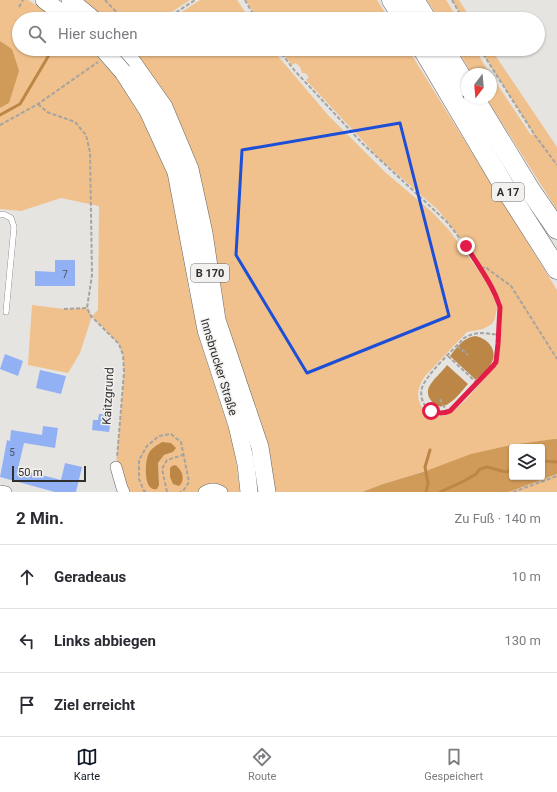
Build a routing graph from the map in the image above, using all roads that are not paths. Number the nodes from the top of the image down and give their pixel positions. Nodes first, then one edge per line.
1 (44, 0) edge
2 (70, 0) edge
3 (392, 0) edge
4 (414, 0) edge
5 (60, 12) edge
6 (85, 12) edge
7 (400, 12) edge
8 (422, 12) edge
9 (112, 56) edge
10 (124, 56) edge
11 (427, 56) edge
12 (448, 56) edge
13 (128, 68) junction
14 (461, 77) edge
15 (478, 104) edge
16 (0, 215) edge
17 (557, 230) edge
18 (557, 269) edge
19 (6, 312) dead end
20 (116, 467) road end
21 (0, 491) edge
22 (6, 492) edge
23 (124, 492) edge
24 (204, 492) edge
25 (222, 492) edge
26 (249, 492) edge
27 (267, 492) edge

1 - 5 main road
2 - 6 main road
3 - 7 highway
4 - 8 highway
9 - 13 main road, Innsbrucker Straße / B 170, bridge
10 - 13 main road, Innsbrucker Straße / B 170
11 - 18 highway, A 17
12 - 14 highway
13 - 26 main road, Innsbrucker Straße / B 170
13 - 27 main road, Innsbrucker Straße / B 170
15 - 17 highway, A 17
16 - 19 lane
20 - 23 street
21 - 22 street
24 - 25 street

